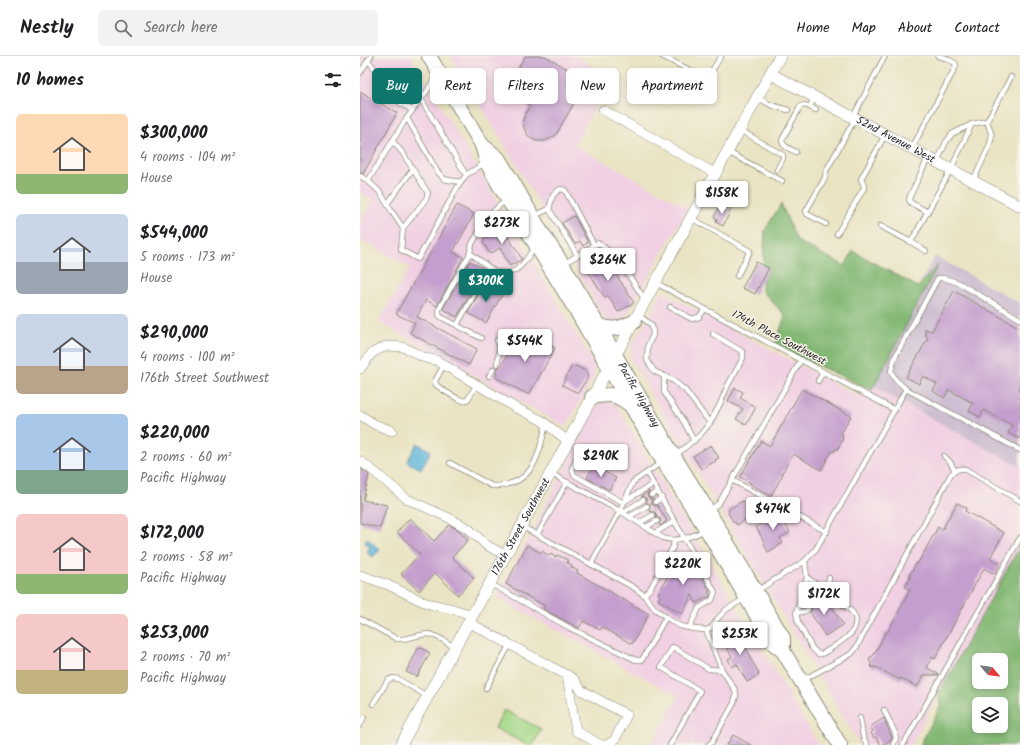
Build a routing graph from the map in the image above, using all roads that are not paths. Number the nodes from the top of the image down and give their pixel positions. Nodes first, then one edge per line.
1 (430, 56) edge
2 (662, 56) edge
3 (721, 56) edge
4 (780, 56) edge
5 (886, 56) edge
6 (938, 56) edge
7 (370, 58) edge
8 (438, 68) edge
9 (360, 73) edge
10 (771, 74) junction
11 (1011, 77) dead end
12 (430, 86) edge
13 (422, 98) edge
14 (758, 98) junction
15 (422, 101) edge
16 (812, 102) junction
17 (417, 104) edge
18 (458, 104) edge
19 (412, 110) junction
20 (603, 110) dead end
21 (788, 110) dead end
22 (816, 110) dead end
23 (407, 118) junction
24 (854, 118) junction
25 (987, 121) junction
26 (972, 124) junction
27 (740, 130) junction
28 (885, 134) junction
29 (392, 141) junction
30 (482, 145) junction
31 (912, 148) junction
32 (728, 152) junction
33 (796, 152) dead end
34 (933, 160) junction
35 (487, 163) junction
36 (413, 169) junction
37 (951, 169) junction
38 (777, 170) dead end
39 (716, 174) junction
40 (466, 175) junction
41 (360, 176) edge
42 (368, 180) junction
43 (497, 180) junction
44 (782, 181) dead end
45 (973, 181) junction
46 (461, 182) junction
47 (508, 199) junction
48 (387, 204) junction
49 (1020, 206) edge
50 (550, 209) junction
51 (928, 212) junction
52 (532, 216) junction
53 (692, 218) junction
54 (826, 224) dead end
55 (880, 226) dead end
56 (403, 228) junction
57 (837, 234) dead end
58 (911, 242) junction
59 (536, 245) junction
60 (594, 245) junction
61 (926, 251) dead end
62 (470, 252) junction
63 (577, 255) junction
64 (563, 265) junction
65 (494, 271) junction
66 (737, 276) dead end
67 (656, 283) junction
68 (646, 302) junction
69 (670, 308) dead end
70 (705, 308) junction
71 (636, 318) junction
72 (1020, 319) edge
73 (597, 324) junction
74 (457, 325) junction
75 (712, 334) dead end
76 (481, 338) dead end
77 (497, 340) dead end
78 (801, 360) junction
79 (613, 362) junction
80 (497, 364) dead end
81 (444, 365) junction
82 (360, 369) edge
83 (493, 370) dead end
84 (823, 372) junction
85 (489, 376) dead end
86 (664, 376) junction
87 (818, 381) dead end
88 (477, 384) junction
89 (906, 389) junction
90 (592, 397) junction
91 (632, 405) junction
92 (894, 410) junction
93 (360, 415) edge
94 (710, 423) junction
95 (546, 424) junction
96 (392, 431) dead end
97 (568, 441) junction
98 (694, 441) junction
99 (592, 447) dead end
100 (1020, 450) edge
101 (944, 456) dead end
102 (669, 459) junction
103 (360, 462) edge
104 (450, 463) dead end
105 (955, 471) junction
106 (550, 473) junction
107 (647, 473) junction
108 (732, 480) junction
109 (567, 482) junction
110 (653, 484) junction
111 (658, 492) junction
112 (651, 495) dead end
113 (662, 498) junction
114 (643, 500) dead end
115 (1020, 501) edge
116 (624, 502) junction
117 (655, 502) dead end
118 (647, 506) dead end
119 (666, 507) junction
120 (660, 510) dead end
121 (708, 511) junction
122 (621, 512) junction
123 (670, 513) junction
124 (653, 515) dead end
125 (664, 516) dead end
126 (629, 517) junction
127 (656, 521) dead end
128 (675, 521) junction
129 (640, 523) junction
130 (521, 526) junction
131 (646, 527) junction
132 (707, 530) junction
133 (827, 532) junction
134 (655, 533) junction
135 (538, 535) junction
136 (685, 538) junction
137 (1020, 538) edge
138 (674, 540) junction
139 (505, 555) junction
140 (805, 561) junction
141 (591, 564) junction
142 (360, 575) edge
143 (807, 578) junction
144 (829, 578) dead end
145 (489, 583) junction
146 (751, 594) junction
147 (826, 594) junction
148 (644, 595) junction
149 (822, 601) dead end
150 (808, 609) dead end
151 (796, 613) junction
152 (666, 617) junction
153 (360, 618) edge
154 (470, 619) junction
155 (689, 628) junction
156 (706, 630) junction
157 (510, 644) junction
158 (454, 647) junction
159 (722, 670) junction
160 (567, 675) junction
161 (802, 681) junction
162 (486, 688) dead end
163 (427, 697) junction
164 (373, 704) dead end
165 (884, 710) dead end
166 (364, 717) dead end
167 (860, 718) dead end
168 (360, 725) edge
169 (400, 745) edge
170 (601, 745) edge
171 (606, 745) edge
172 (670, 745) edge
173 (708, 745) edge
174 (840, 745) edge
175 (867, 745) edge
176 (893, 745) edge
177 (903, 745) edge

1 - 8 highway, Pacific Highway
2 - 3 lane
4 - 10 street, 176th Street Southwest
5 - 24 lane
6 - 31 lane
7 - 9 lane
7 - 19 lane
10 - 14 street, 176th Street Southwest
10 - 16 street, 52nd Avenue West
11 - 25 lane
12 - 13 lane
14 - 21 lane
14 - 27 street, 176th Street Southwest
15 - 40 lane
16 - 22 lane
16 - 24 street, 52nd Avenue West
16 - 33 lane
17 - 19 lane
18 - 30 highway, Pacific Highway
19 - 23 lane
20 - 39 street
23 - 29 lane
23 - 46 lane
24 - 28 street, 52nd Avenue West
24 - 54 lane
25 - 26 lane
25 - 45 lane
26 - 34 lane
26 - 37 lane
27 - 32 street, 176th Street Southwest
27 - 38 lane
28 - 31 street, 52nd Avenue West
28 - 57 lane
29 - 36 lane
29 - 42 lane
30 - 35 highway, Pacific Highway
30 - 52 highway, Pacific Highway
31 - 34 street, 52nd Avenue West
32 - 39 street, 176th Street Southwest
32 - 44 lane
34 - 37 street, 52nd Avenue West
34 - 51 lane
35 - 40 lane
35 - 43 highway, Pacific Highway
36 - 48 lane
36 - 56 lane
37 - 45 street, 52nd Avenue West
37 - 51 lane
39 - 53 street, 176th Street Southwest
40 - 46 lane
41 - 42 lane
42 - 48 lane
43 - 47 highway, Pacific Highway
43 - 52 highway
45 - 49 street, 52nd Avenue West
46 - 56 lane
47 - 59 highway, Pacific Highway
47 - 62 lane
48 - 56 lane
50 - 52 lane
50 - 60 lane
50 - 63 lane
51 - 58 lane
52 - 64 highway, Pacific Highway
53 - 66 lane
53 - 67 street, 176th Street Southwest
55 - 58 lane
58 - 61 lane
59 - 65 lane
59 - 79 highway, Pacific Highway
60 - 63 lane
60 - 68 lane
62 - 65 lane
62 - 74 lane
63 - 64 lane
64 - 73 highway, Pacific Highway
65 - 74 lane
67 - 68 street, 176th Street Southwest
67 - 70 lane, 174th Place Southwest
68 - 71 street, 176th Street Southwest
69 - 70 lane
70 - 78 lane, 174th Place Southwest
71 - 73 highway
71 - 79 street, 176th Street Southwest
71 - 86 lane
72 - 89 lane
73 - 79 highway, Pacific Highway
74 - 76 lane
75 - 94 lane
77 - 80 lane
78 - 84 lane, 174th Place Southwest
78 - 108 lane
79 - 90 street, 176th Street Southwest
79 - 91 highway, Pacific Highway
79 - 102 highway, Pacific Highway
81 - 82 street
81 - 88 street
81 - 88 lane
83 - 85 lane
84 - 87 lane
84 - 92 lane, 174th Place Southwest
86 - 94 lane
86 - 98 lane
88 - 95 street
89 - 92 lane
89 - 100 lane
90 - 91 highway
90 - 97 street, 176th Street Southwest
91 - 102 highway, Pacific Highway
92 - 133 lane
93 - 96 street
94 - 98 lane
95 - 97 street
95 - 104 lane
97 - 106 street, 176th Street Southwest
98 - 102 lane
99 - 116 lane
101 - 105 lane
102 - 107 lane
102 - 121 highway, Pacific Highway
102 - 132 highway, Pacific Highway
103 - 139 street
105 - 115 lane
105 - 161 lane
106 - 109 lane
106 - 130 street, 176th Street Southwest
107 - 110 lane
107 - 116 lane
108 - 121 lane
108 - 133 lane
109 - 122 lane
109 - 135 lane
110 - 111 lane
110 - 116 lane
111 - 112 lane
111 - 113 lane
113 - 117 lane
113 - 119 lane
114 - 122 lane
116 - 122 lane
118 - 126 lane
119 - 120 lane
119 - 123 lane
121 - 146 highway, Pacific Highway
122 - 126 lane
122 - 141 lane
123 - 125 lane
123 - 128 lane
124 - 129 lane
126 - 129 lane
127 - 131 lane
128 - 134 lane
128 - 136 lane
129 - 131 lane
130 - 135 lane
130 - 139 street, 176th Street Southwest
131 - 134 lane
132 - 136 lane
132 - 146 highway, Pacific Highway
133 - 140 lane
134 - 138 lane
135 - 141 lane
136 - 138 lane
136 - 155 lane
137 - 177 lane
138 - 148 lane
139 - 145 street, 176th Street Southwest
140 - 143 lane
140 - 146 lane
141 - 148 lane
142 - 154 street
143 - 147 lane
143 - 151 lane
144 - 147 lane
145 - 152 lane
145 - 154 street, 176th Street Southwest
146 - 156 lane
146 - 161 highway, Pacific Highway
147 - 149 lane
147 - 151 lane
148 - 152 lane
150 - 151 lane
152 - 155 lane
153 - 158 lane
154 - 157 street
154 - 158 street, 176th Street Southwest
155 - 156 lane
156 - 159 lane
157 - 160 street
157 - 162 lane
158 - 163 street, 176th Street Southwest
159 - 172 lane
159 - 173 lane
160 - 170 street
160 - 171 street
161 - 174 highway, Pacific Highway
163 - 164 lane
163 - 169 street, 176th Street Southwest
165 - 176 lane
166 - 168 lane
167 - 175 lane

